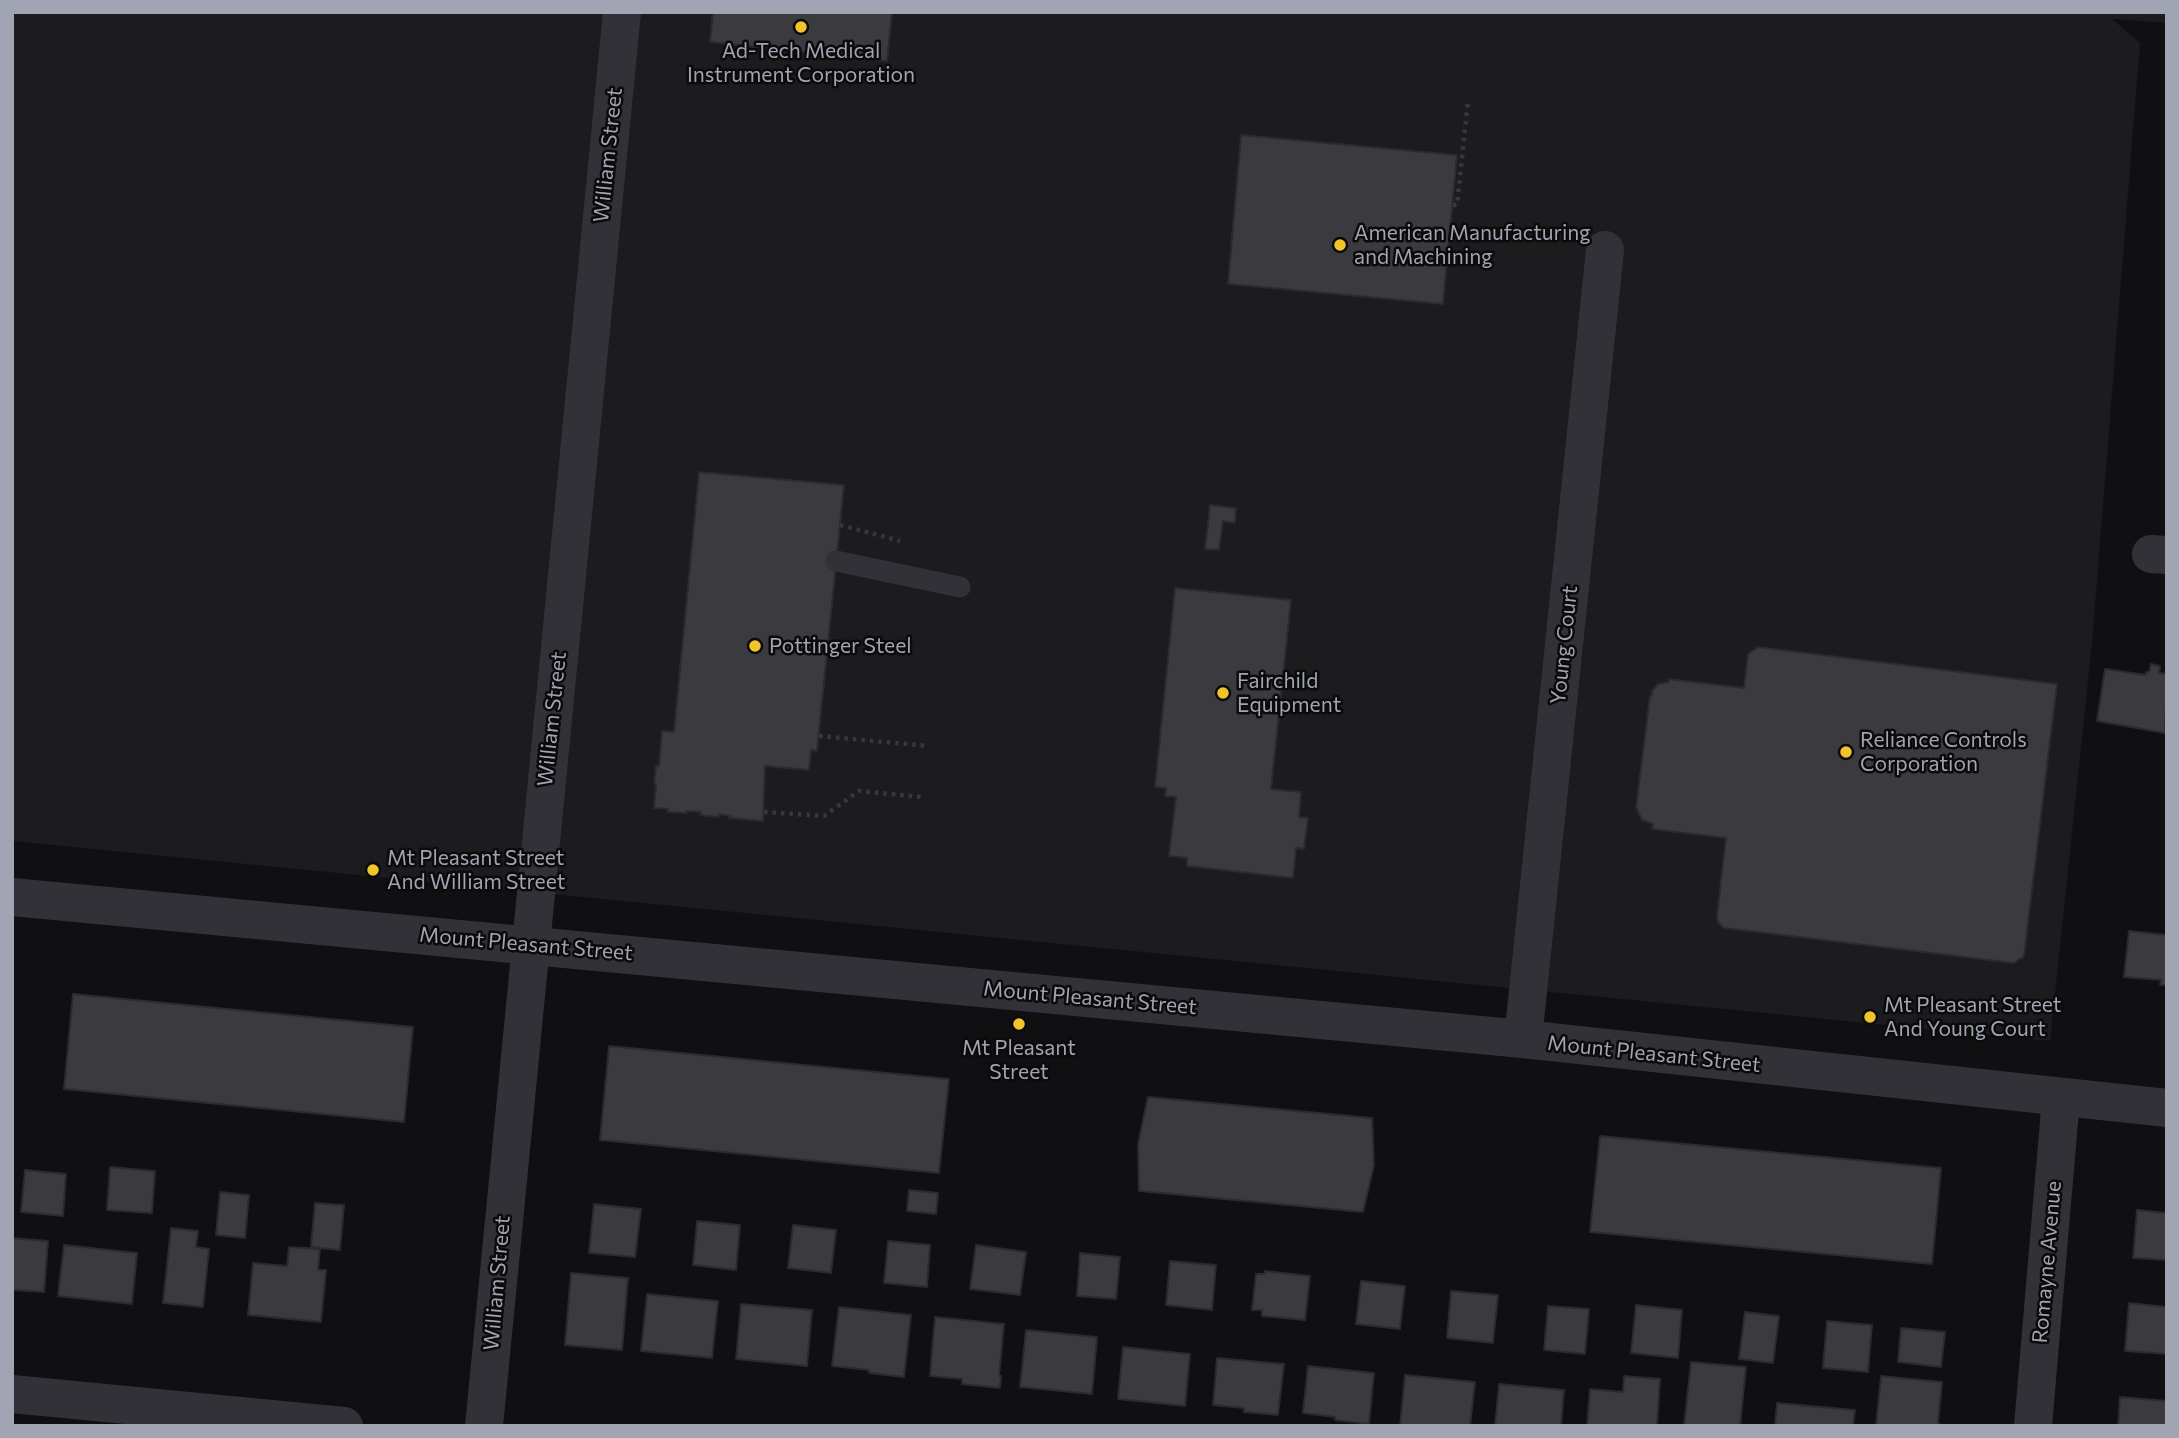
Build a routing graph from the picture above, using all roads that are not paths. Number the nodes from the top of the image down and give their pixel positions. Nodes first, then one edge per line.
1 (622, 12) edge
2 (1605, 250) dead end
3 (836, 561) dead end
4 (960, 587) dead end
5 (12, 897) edge
6 (530, 944) junction
7 (1522, 1040) junction
8 (2061, 1098) junction
9 (2167, 1108) edge
10 (12, 1394) edge
11 (344, 1426) edge
12 (484, 1426) edge
13 (2033, 1426) edge

1 - 6 street, William Street
2 - 7 street, Young Court
3 - 4 lane
5 - 6 street, Mount Pleasant Street
6 - 7 street, Mount Pleasant Street
6 - 12 street, William Street
7 - 8 street, Mount Pleasant Street
8 - 9 street, Mount Pleasant Street
8 - 13 street, Romayne Avenue
10 - 11 street

